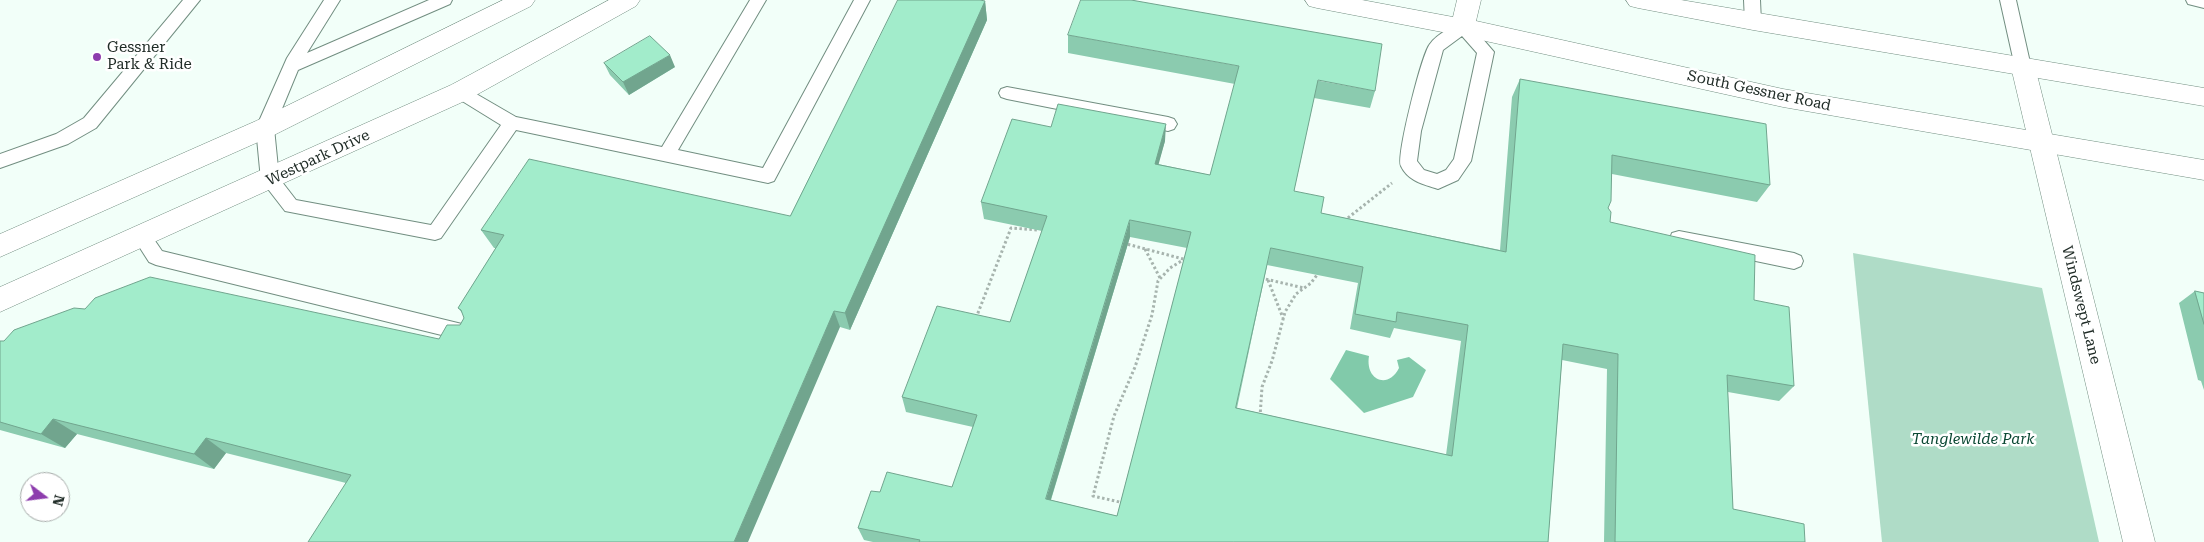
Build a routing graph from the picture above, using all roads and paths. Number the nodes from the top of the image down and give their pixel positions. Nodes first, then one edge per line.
1 (192, 0) edge
2 (332, 0) edge
3 (444, 0) edge
4 (523, 0) edge
5 (628, 0) edge
6 (758, 0) edge
7 (862, 0) edge
8 (1317, 0) edge
9 (1468, 0) edge
10 (1638, 0) edge
11 (2008, 0) edge
12 (2194, 0) edge
13 (2204, 2) edge
14 (1752, 11) edge
15 (1462, 27) junction
16 (292, 66) junction
17 (2023, 67) junction
18 (460, 92) junction
19 (1007, 94) dead end
20 (2204, 97) edge
21 (512, 123) junction
22 (1168, 124) edge
23 (265, 128) junction
24 (2041, 143) junction
25 (666, 155) junction
26 (0, 161) edge
27 (1412, 167) junction
28 (2204, 170) edge
29 (270, 180) junction
30 (1340, 224) edge
31 (1046, 230) edge
32 (1658, 234) edge
33 (142, 237) junction
34 (1121, 242) edge
35 (0, 246) edge
36 (1145, 249) junction
37 (1184, 260) junction
38 (1794, 261) dead end
39 (1193, 262) edge
40 (1323, 266) edge
41 (1258, 277) edge
42 (1160, 278) junction
43 (1267, 279) junction
44 (1305, 288) junction
45 (0, 300) edge
46 (1283, 318) junction
47 (975, 321) edge
48 (466, 333) edge
49 (1258, 425) edge
50 (1130, 504) edge
51 (2139, 542) edge

1 - 26 lane
2 - 16 lane
3 - 16 lane
4 - 23 main road
5 - 18 main road, Westpark Drive
6 - 25 lane
7 - 25 lane
8 - 15 main road, South Gessner Road
9 - 15 main road
10 - 14 main road
11 - 17 lane
12 - 13 lane
14 - 17 main road
15 - 24 main road, South Gessner Road
15 - 27 lane
15 - 27 lane
16 - 23 lane
17 - 20 main road
17 - 24 main road, Windswept Lane
18 - 21 lane
18 - 29 main road, Westpark Drive
19 - 22 lane
21 - 25 lane
21 - 29 lane
23 - 29 lane
23 - 35 main road
24 - 28 main road, South Gessner Road
24 - 51 main road, Windswept Lane
27 - 30 path
29 - 33 main road, Westpark Drive
31 - 47 path
32 - 38 lane
33 - 45 main road, Westpark Drive
33 - 48 lane
34 - 36 path
36 - 37 path
36 - 42 path
37 - 39 path
37 - 42 path
40 - 44 path
41 - 43 path
42 - 50 path
43 - 44 path
43 - 46 path
44 - 46 path
46 - 49 path

